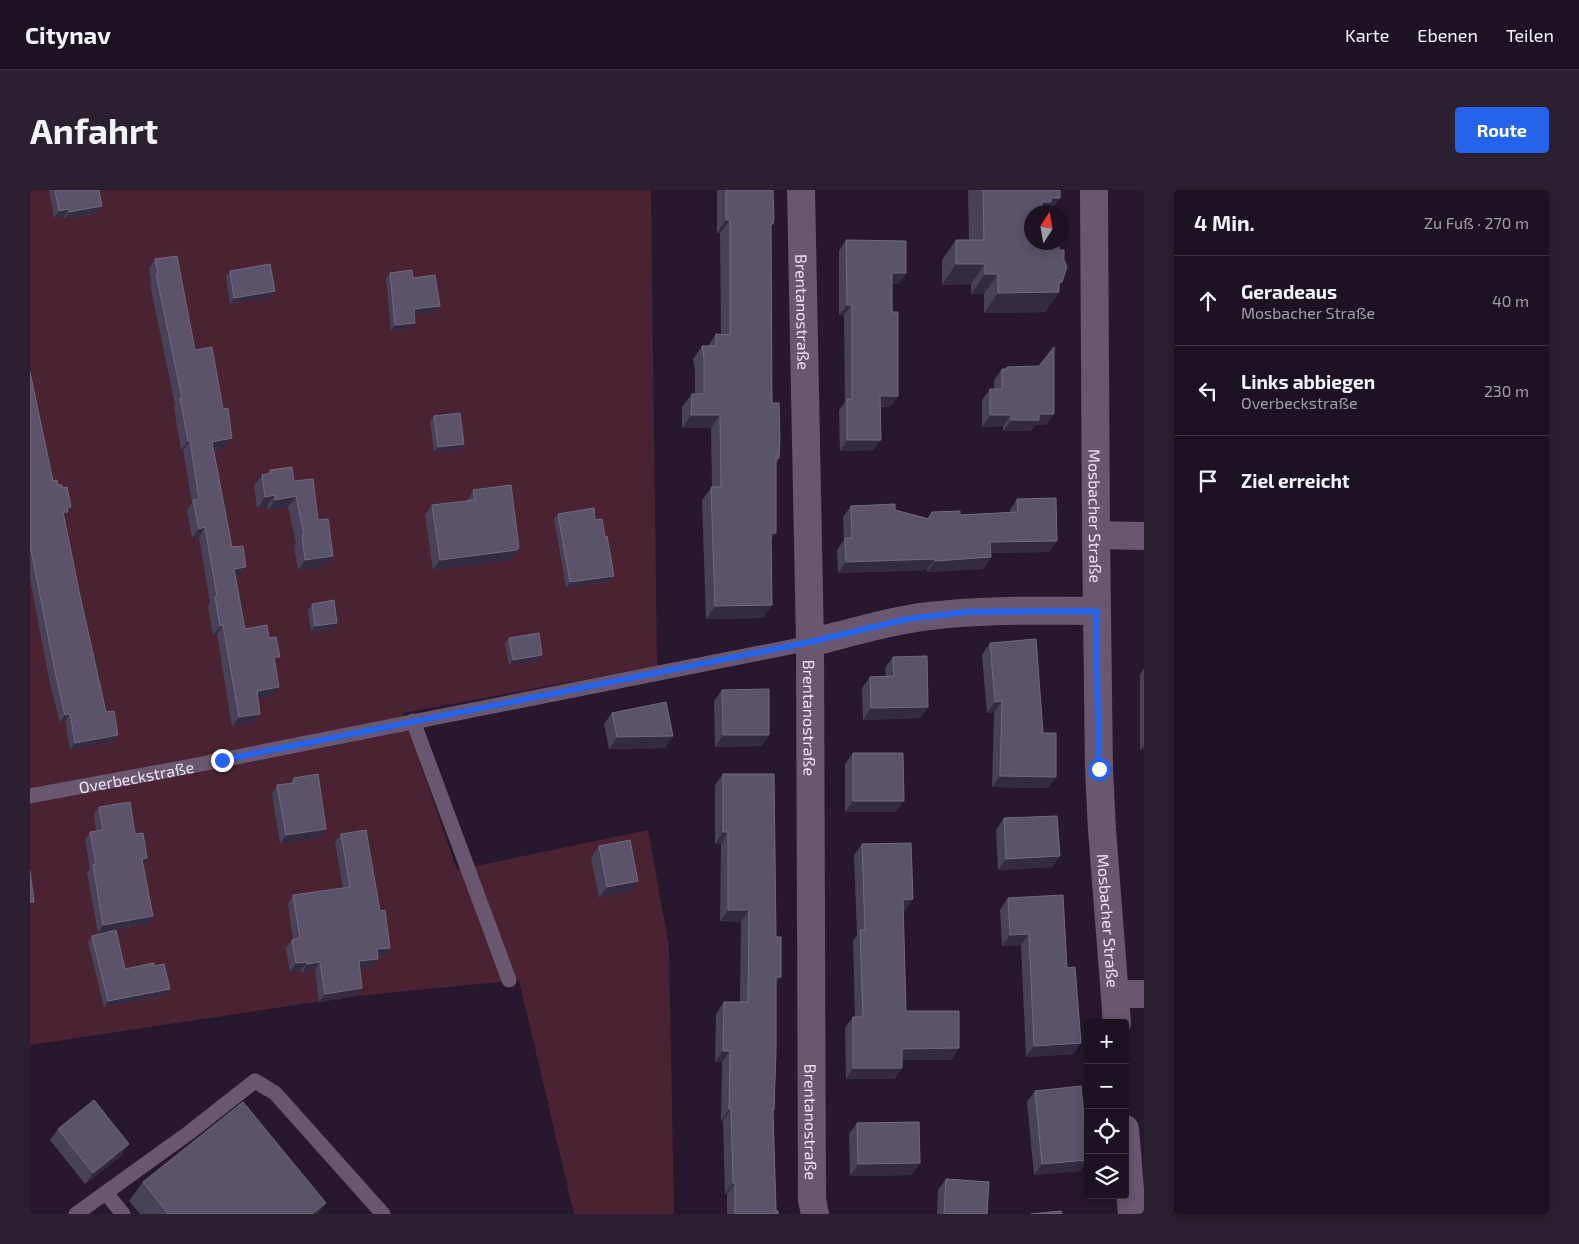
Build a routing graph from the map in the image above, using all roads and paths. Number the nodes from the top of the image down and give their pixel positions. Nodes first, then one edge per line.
1 (801, 190) edge
2 (1094, 190) edge
3 (1096, 535) junction
4 (1144, 536) edge
5 (1096, 611) junction
6 (810, 642) junction
7 (413, 721) junction
8 (30, 796) edge
9 (509, 980) dead end
10 (1115, 994) junction
11 (1144, 994) edge
12 (1117, 1019) edge
13 (1127, 1154) edge
14 (106, 1193) junction
15 (76, 1214) edge
16 (123, 1214) edge
17 (383, 1214) edge
18 (815, 1214) edge
19 (1132, 1214) edge

1 - 6 street, Brentanostraße
2 - 3 street, Mosbacher Straße
3 - 4 street
3 - 5 street, Mosbacher Straße
5 - 6 street, Overbeckstraße
5 - 10 street, Mosbacher Straße
6 - 7 lane, Overbeckstraße
6 - 18 street, Brentanostraße
7 - 8 lane, Overbeckstraße
7 - 9 lane
10 - 11 street
10 - 12 street, Mosbacher Straße
13 - 19 street
14 - 15 lane
14 - 16 lane
14 - 17 lane

